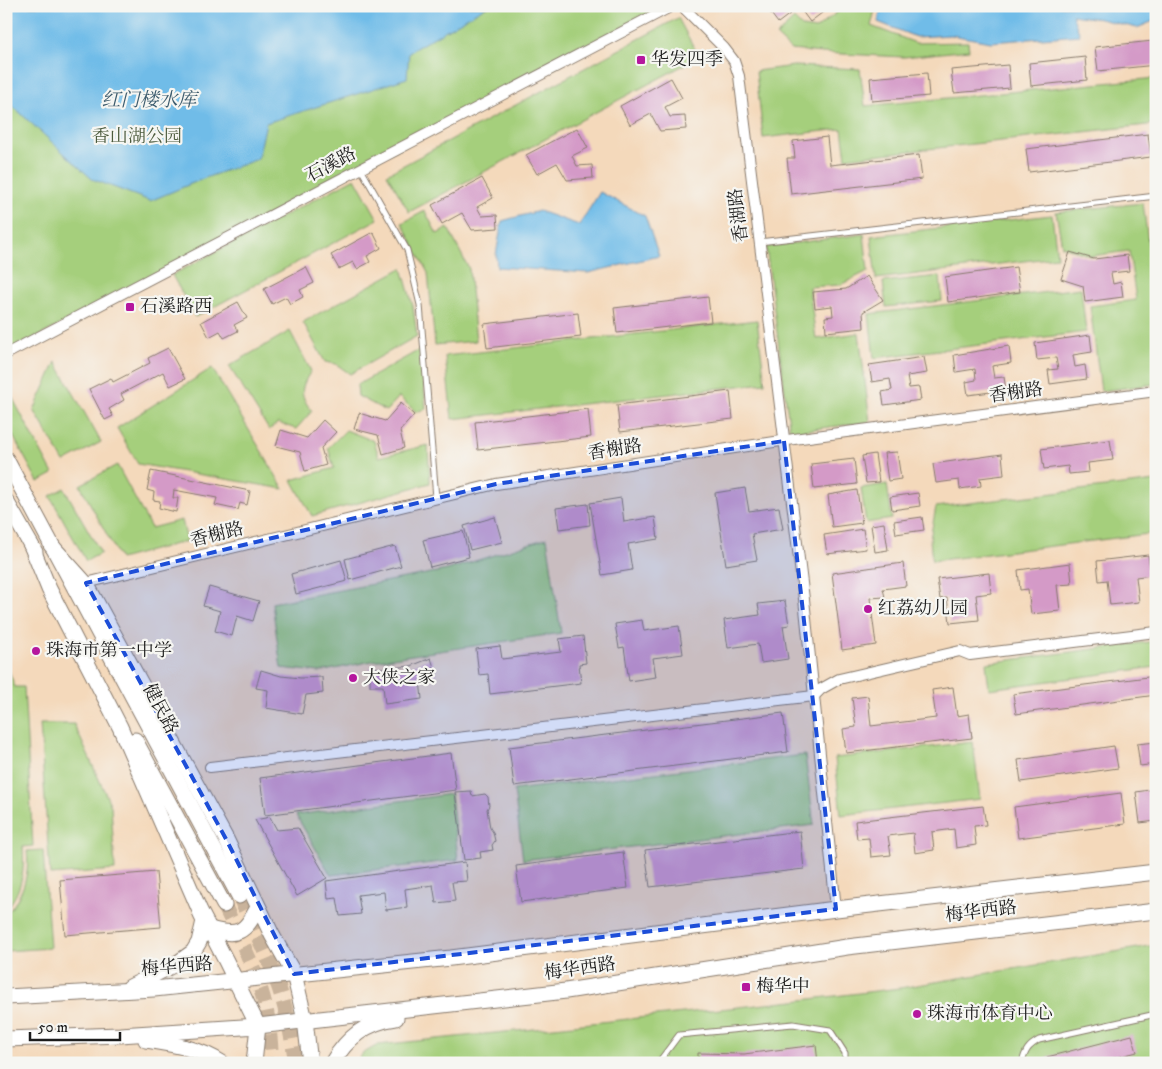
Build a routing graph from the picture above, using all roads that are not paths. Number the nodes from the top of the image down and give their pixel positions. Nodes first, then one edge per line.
1 (672, 6) edge
2 (682, 6) edge
3 (361, 168) junction
4 (1156, 196) edge
5 (758, 242) junction
6 (6, 354) edge
7 (1156, 391) edge
8 (784, 441) junction
9 (6, 459) edge
10 (436, 499) junction
11 (6, 501) edge
12 (31, 545) junction
13 (51, 546) junction
14 (86, 583) junction
15 (1156, 632) edge
16 (814, 696) junction
17 (210, 767) dead end
18 (1156, 872) edge
19 (239, 896) tunnel mouth
20 (224, 905) tunnel mouth
21 (258, 907) junction
22 (836, 909) junction
23 (200, 911) junction
24 (1156, 911) edge
25 (210, 929) junction
26 (294, 974) junction
27 (236, 980) junction
28 (124, 990) junction
29 (6, 997) edge
30 (455, 1003) junction
31 (1156, 1014) edge
32 (305, 1020) junction
33 (258, 1026) junction
34 (120, 1035) junction
35 (6, 1039) edge
36 (222, 1063) edge
37 (254, 1063) edge
38 (310, 1063) edge
39 (332, 1063) edge
40 (658, 1063) edge
41 (844, 1063) edge
42 (1022, 1063) edge

1 - 3 street, 石溪路
2 - 5 street, 香湖路
3 - 6 street, 石溪路
3 - 10 lane
4 - 5 lane
5 - 8 street, 香湖路
7 - 8 street, 香榭路
8 - 10 street, 香榭路
8 - 16 street, 香湖路
9 - 13 main road, 健民路
10 - 14 street, 香榭路
11 - 12 main road, 健民路
12 - 20 main road, 健民路
12 - 23 main road
13 - 14 main road
13 - 19 main road, 健民路
14 - 21 main road
15 - 16 street
16 - 17 street
16 - 22 street, 香湖路
18 - 22 main road, 梅华西路
21 - 25 main road
21 - 26 main road
22 - 26 main road, 梅华西路
23 - 25 main road
23 - 28 main road
24 - 30 main road, 梅华西路
25 - 27 main road
26 - 27 main road, 梅华西路
26 - 32 main road
27 - 28 main road, 梅华西路
27 - 33 main road
28 - 29 main road, 梅华西路
30 - 32 main road, 梅华西路
30 - 39 main road
31 - 42 lane
32 - 33 main road, 梅华西路
32 - 38 main road
33 - 34 main road, 梅华西路
33 - 37 main road
34 - 35 main road, 梅华西路
34 - 36 main road
40 - 41 lane

